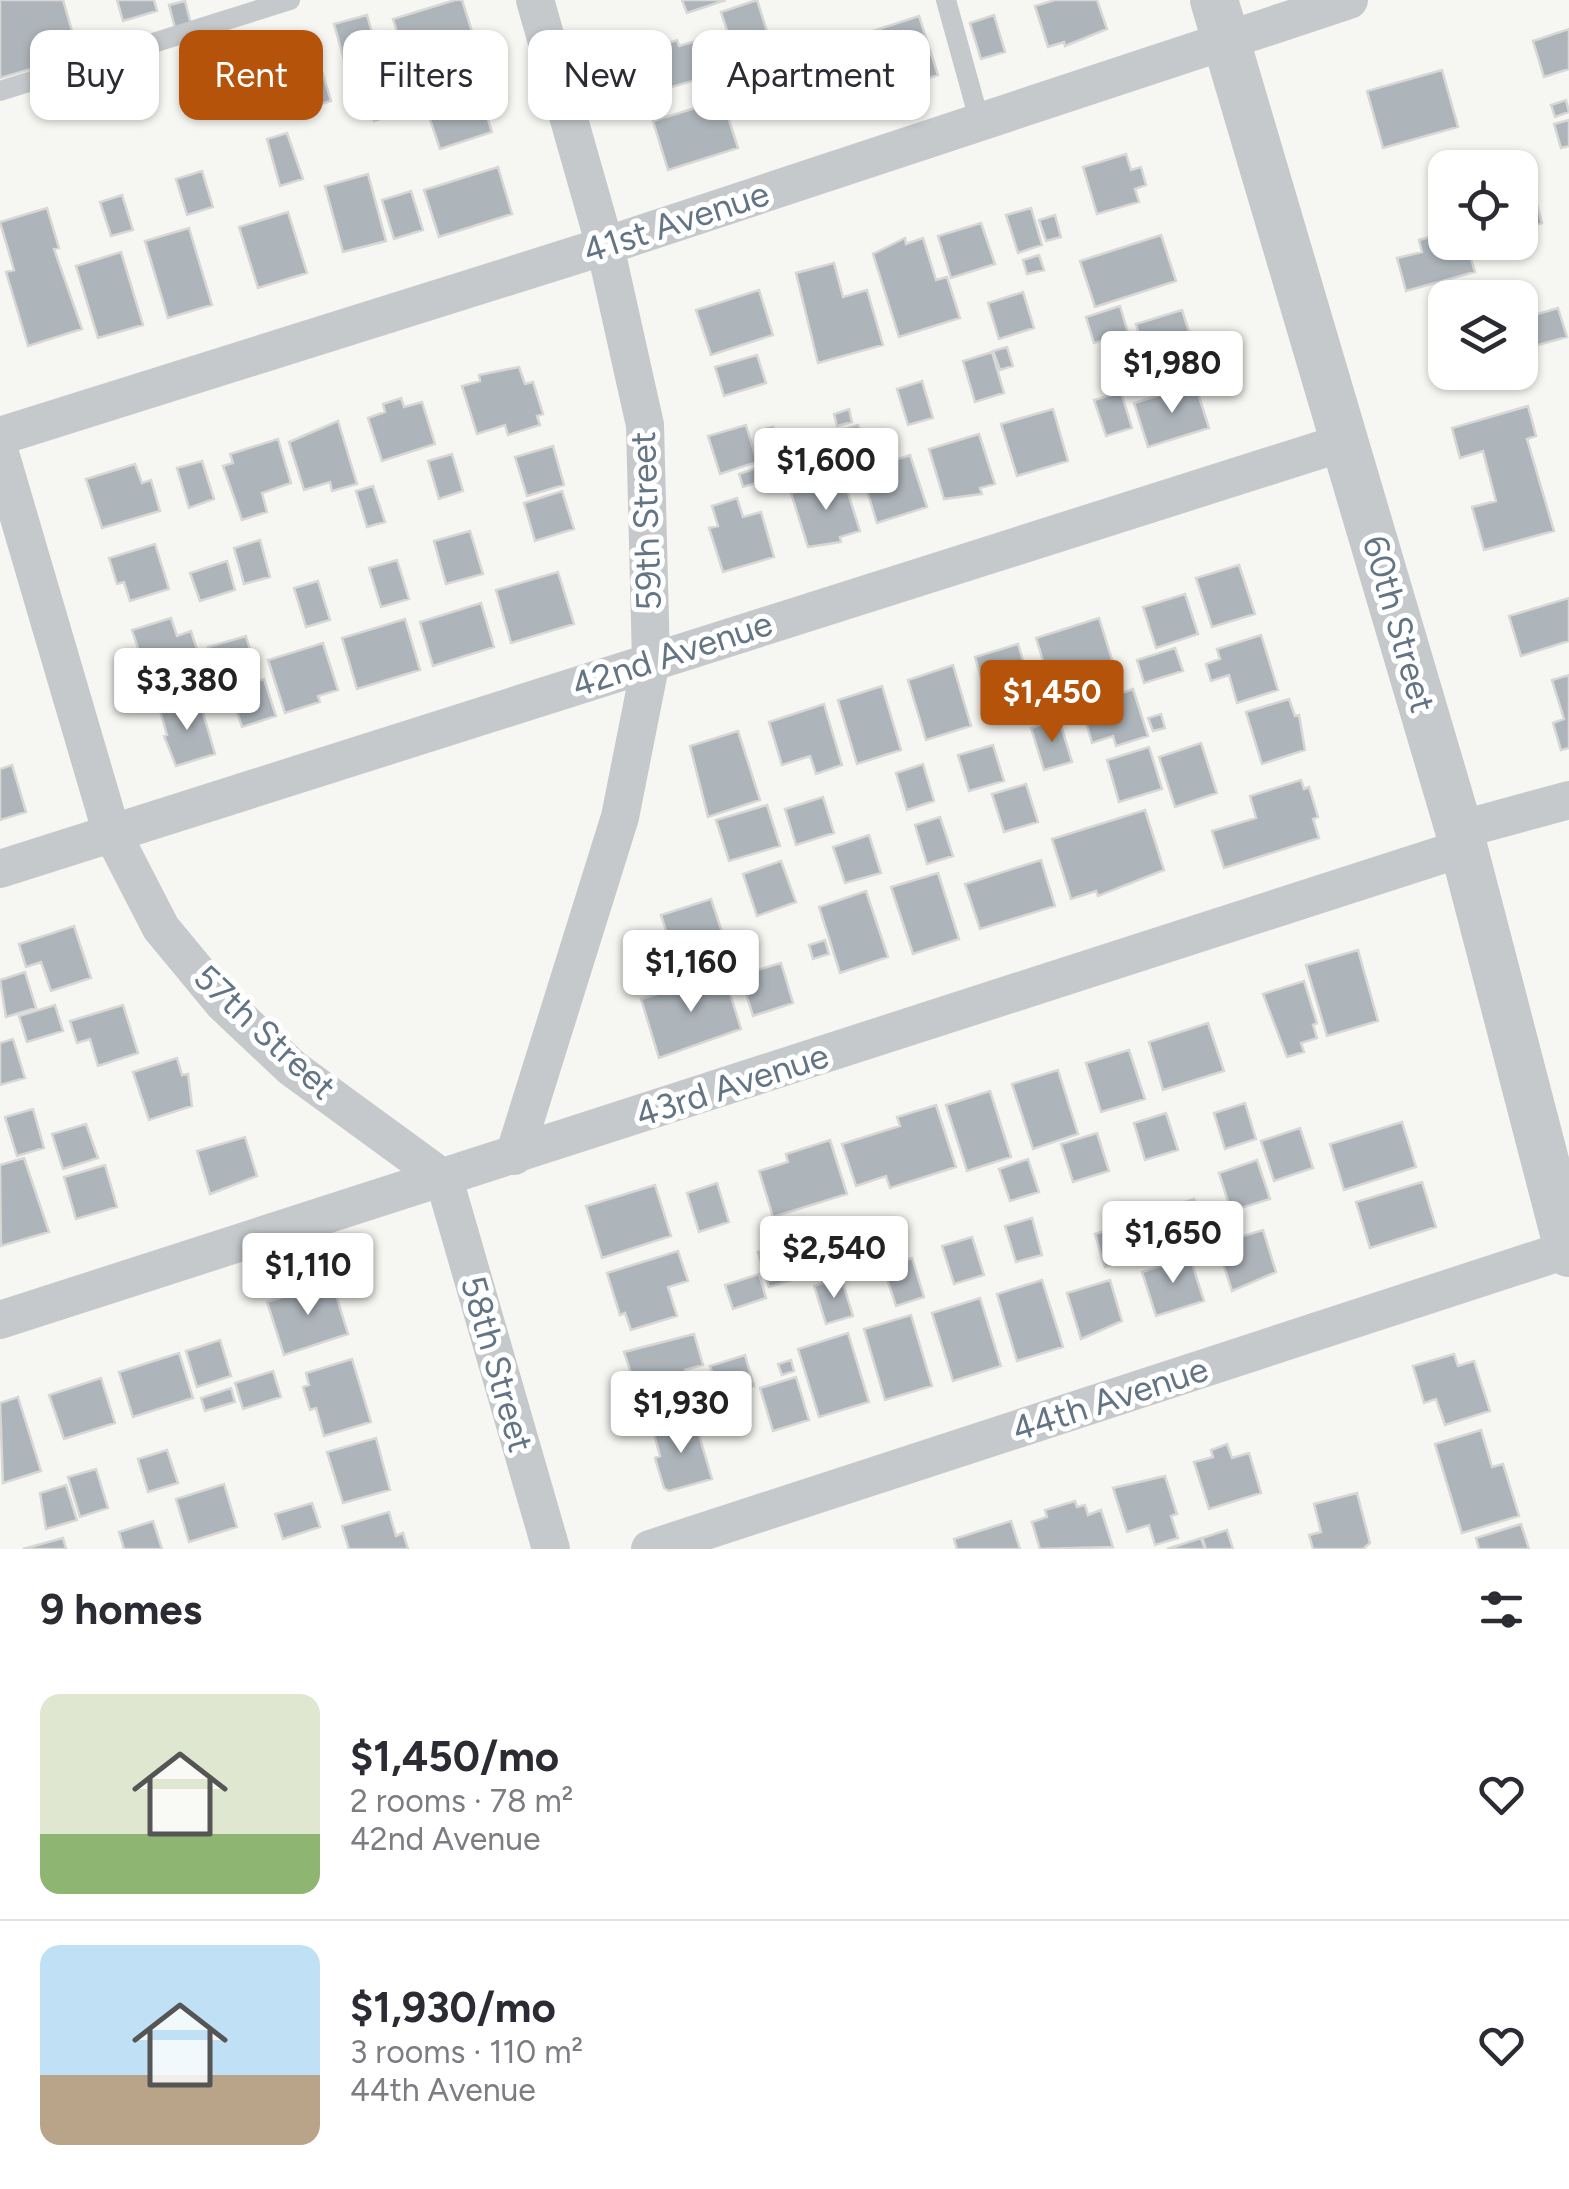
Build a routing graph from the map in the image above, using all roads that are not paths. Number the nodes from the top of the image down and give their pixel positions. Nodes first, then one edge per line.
1 (290, 0) edge
2 (536, 0) edge
3 (946, 0) edge
4 (1348, 0) edge
5 (1220, 21) edge
6 (0, 92) edge
7 (980, 123) junction
8 (605, 246) junction
9 (0, 436) edge
10 (1345, 442) junction
11 (0, 453) edge
12 (652, 661) junction
13 (1569, 800) edge
14 (111, 831) junction
15 (1461, 839) junction
16 (0, 869) edge
17 (514, 1156) junction
18 (444, 1178) junction
19 (1569, 1250) edge
20 (0, 1320) edge
21 (551, 1549) edge
22 (650, 1549) edge

1 - 6 lane
2 - 8 street, 59th Street
3 - 7 lane
4 - 5 street, 41st Avenue
5 - 7 street, 41st Avenue
5 - 10 street, 60th Street
7 - 8 street, 41st Avenue
8 - 9 street, 41st Avenue
8 - 12 street, 59th Street
10 - 12 street, 42nd Avenue
10 - 15 street, 60th Street
11 - 14 street, 57th Street
12 - 14 street, 42nd Avenue
12 - 17 street, 59th Street
13 - 15 street, 43rd Avenue
14 - 16 street, 42nd Avenue
14 - 18 street, 57th Street
15 - 17 street, 43rd Avenue
15 - 19 street, 60th Street
17 - 18 street, 43rd Avenue
18 - 20 street, 43rd Avenue
18 - 21 street, 58th Street
19 - 22 street, 44th Avenue

